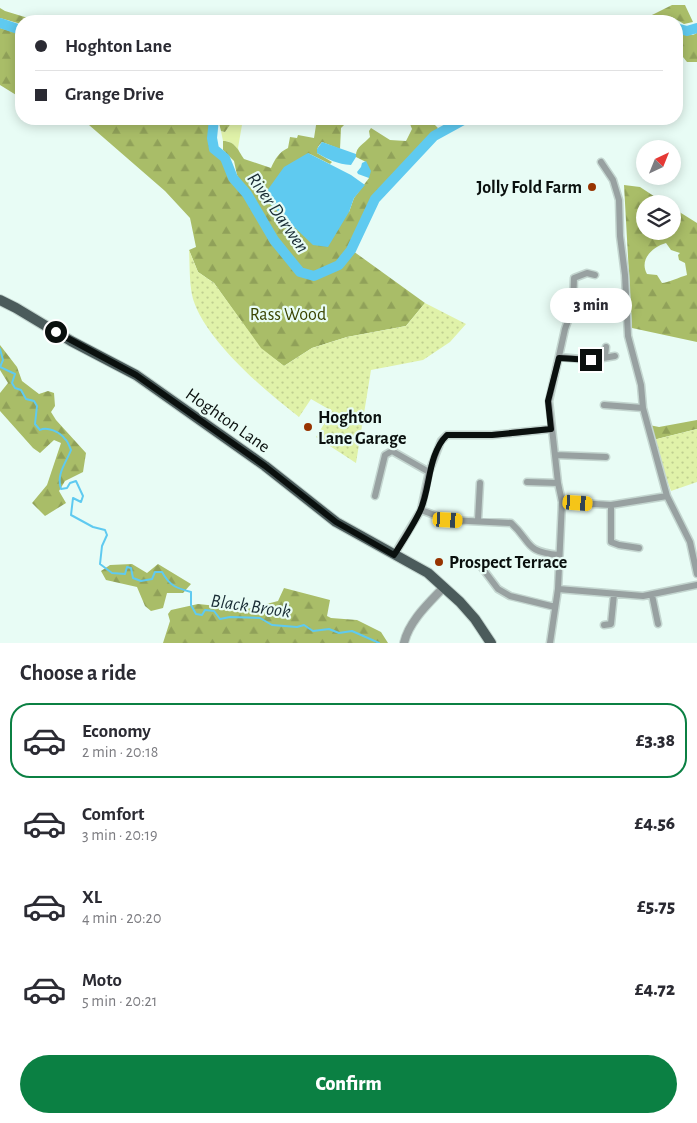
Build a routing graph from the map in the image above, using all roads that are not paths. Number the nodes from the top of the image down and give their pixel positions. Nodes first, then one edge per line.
1 (601, 162) dead end
2 (595, 275) dead end
3 (0, 300) edge
4 (573, 307) junction
5 (616, 308) dead end
6 (606, 347) dead end
7 (615, 356) dead end
8 (606, 357) junction
9 (559, 358) junction
10 (604, 405) dead end
11 (642, 408) junction
12 (551, 429) junction
13 (555, 455) junction
14 (606, 457) dead end
15 (429, 472) junction
16 (527, 482) dead end
17 (558, 483) junction
18 (480, 484) dead end
19 (375, 496) dead end
20 (667, 496) junction
21 (562, 502) junction
22 (611, 506) junction
23 (421, 510) junction
24 (478, 520) junction
25 (639, 548) dead end
26 (394, 555) junction
27 (559, 555) junction
28 (480, 564) dead end
29 (697, 574) edge
30 (697, 585) edge
31 (444, 587) junction
32 (558, 589) junction
33 (614, 594) junction
34 (652, 595) junction
35 (555, 607) junction
36 (658, 624) dead end
37 (604, 625) dead end
38 (404, 643) edge
39 (491, 643) edge
40 (550, 643) edge

1 - 11 street
2 - 4 street
3 - 26 main road, Hoghton Lane
4 - 5 street
4 - 9 street
6 - 8 street
7 - 8 street
8 - 9 street
9 - 12 street
10 - 11 street
11 - 20 street
12 - 13 street
12 - 15 street
13 - 14 street
13 - 17 street
15 - 19 street
15 - 23 street
16 - 17 street
17 - 21 street
18 - 24 street
20 - 22 street
20 - 29 street
21 - 22 street
21 - 27 street
22 - 25 street
23 - 24 street
23 - 26 street
24 - 27 street
26 - 31 main road, Hoghton Lane
27 - 32 street
28 - 35 street
30 - 34 street
31 - 38 street
31 - 39 main road, Hoghton Lane
32 - 33 street
32 - 35 street
33 - 34 street
33 - 37 street
34 - 36 street
35 - 40 street

